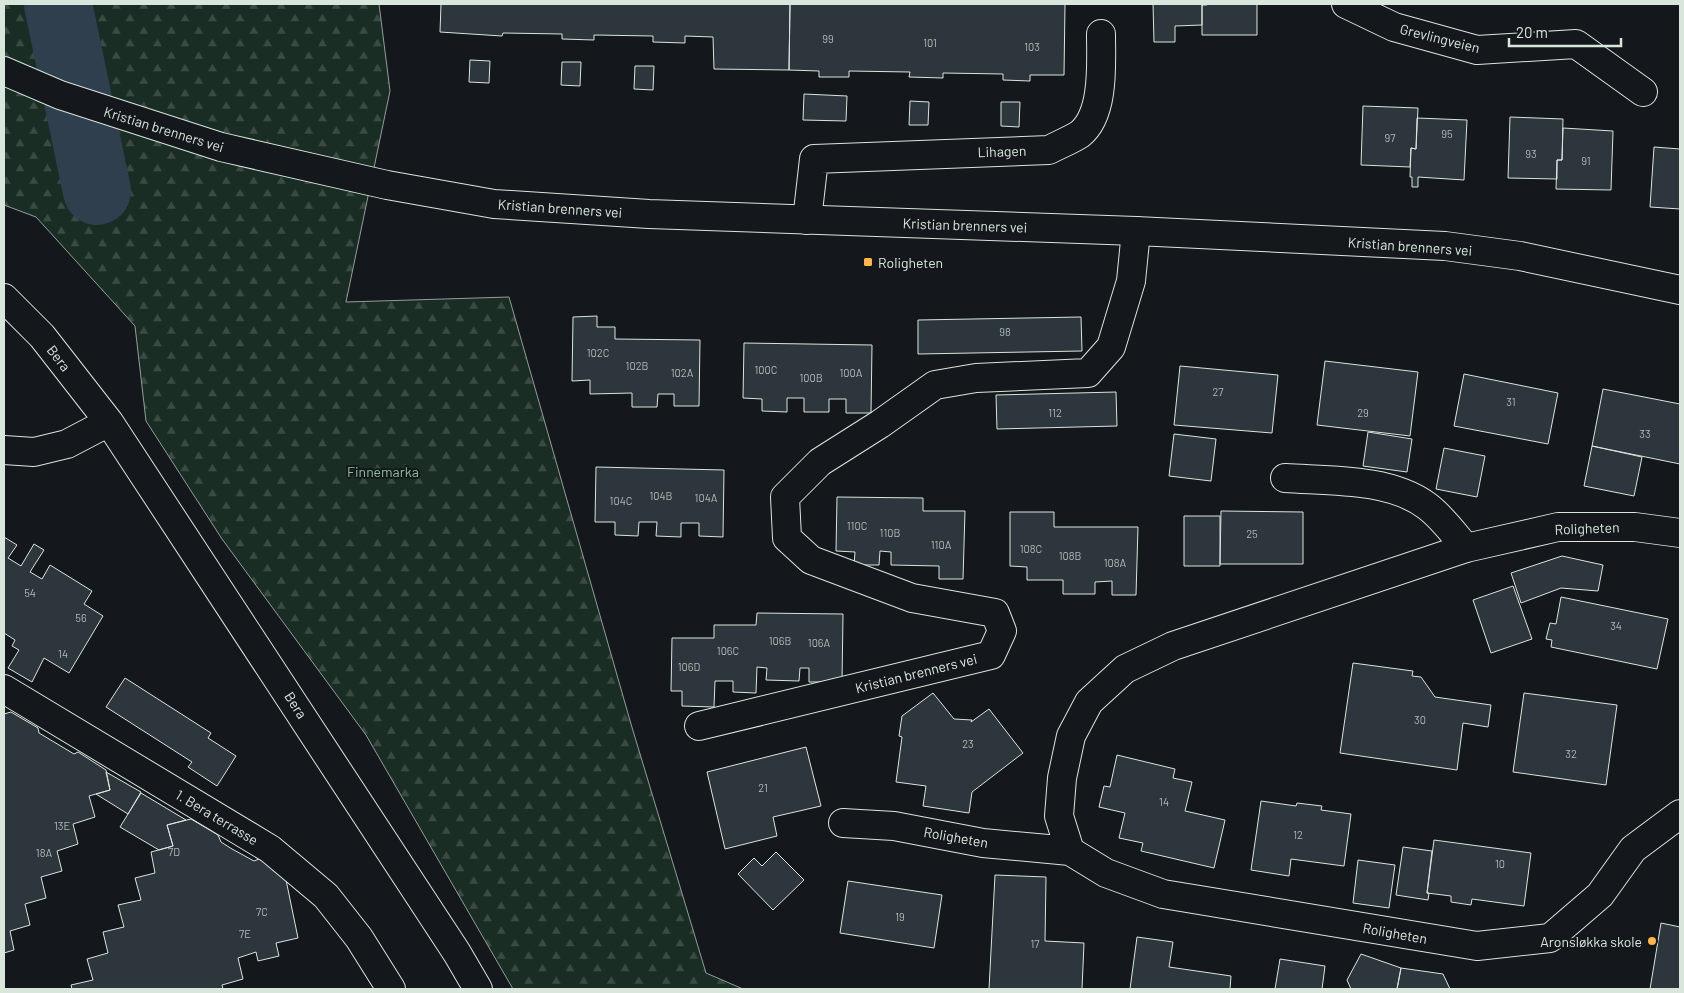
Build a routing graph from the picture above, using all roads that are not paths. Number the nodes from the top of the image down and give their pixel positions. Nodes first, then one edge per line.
1 (1346, 4) edge
2 (1101, 34) dead end
3 (4, 71) edge
4 (1643, 92) dead end
5 (807, 220) junction
6 (1136, 231) junction
7 (1680, 290) edge
8 (4, 298) edge
9 (109, 422) junction
10 (4, 450) edge
11 (1285, 478) dead end
12 (1680, 533) edge
13 (1466, 548) junction
14 (4, 689) edge
15 (699, 726) dead end
16 (1680, 814) edge
17 (843, 823) dead end
18 (1070, 851) junction
19 (391, 989) edge
20 (478, 989) edge

1 - 4 street, Grevlingveien
2 - 5 street, Lihagen
3 - 5 street, Kristian brenners vei
5 - 6 street, Kristian brenners vei
6 - 7 street, Kristian brenners vei
6 - 15 street, Kristian brenners vei
8 - 9 street, Bera
9 - 10 street
9 - 20 street, Bera
11 - 13 street
12 - 13 street, Roligheten
13 - 18 street, Roligheten
14 - 19 street, 1. Bera terrasse
16 - 18 street, Roligheten
17 - 18 street, Roligheten

